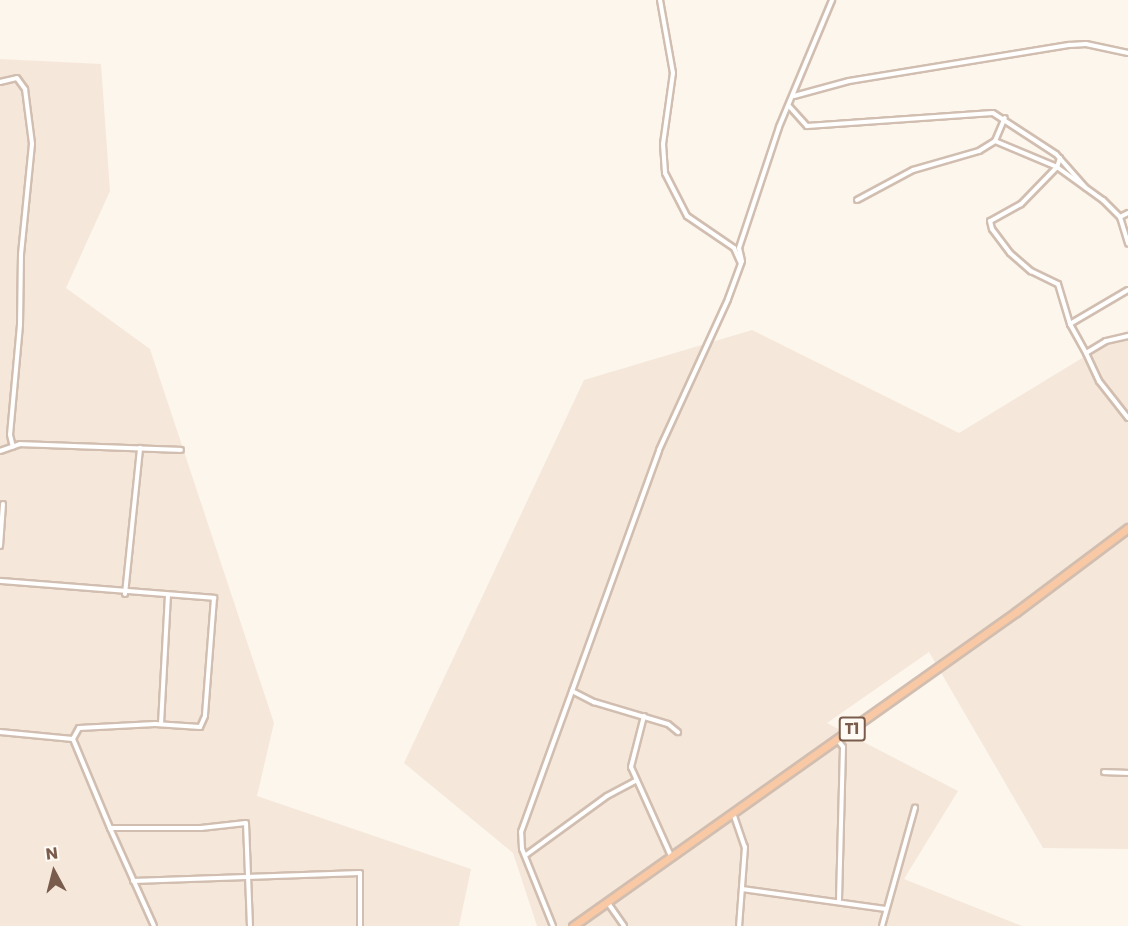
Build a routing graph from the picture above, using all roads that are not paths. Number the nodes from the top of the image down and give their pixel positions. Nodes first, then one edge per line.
1 (660, 0) edge
2 (832, 0) edge
3 (1128, 53) edge
4 (0, 82) edge
5 (793, 96) junction
6 (789, 106) junction
7 (1005, 118) junction
8 (995, 141) junction
9 (1060, 158) junction
10 (1057, 167) junction
11 (1086, 188) junction
12 (857, 200) dead end
13 (1128, 213) edge
14 (1120, 217) junction
15 (1128, 244) edge
16 (741, 264) junction
17 (1128, 290) edge
18 (1070, 324) junction
19 (1128, 336) edge
20 (1086, 353) junction
21 (1128, 418) edge
22 (13, 447) junction
23 (140, 448) junction
24 (181, 450) dead end
25 (0, 451) edge
26 (3, 504) dead end
27 (1128, 528) edge
28 (0, 546) edge
29 (0, 581) edge
30 (125, 594) junction
31 (168, 595) junction
32 (572, 691) junction
33 (644, 716) junction
34 (161, 724) junction
35 (0, 732) edge
36 (678, 732) dead end
37 (74, 739) junction
38 (837, 740) junction
39 (1104, 772) dead end
40 (1128, 772) edge
41 (635, 781) junction
42 (915, 808) dead end
43 (733, 813) junction
44 (110, 828) junction
45 (526, 855) junction
46 (672, 856) junction
47 (250, 877) junction
48 (133, 881) junction
49 (742, 889) junction
50 (839, 900) junction
51 (607, 902) junction
52 (886, 909) junction
53 (154, 926) edge
54 (250, 926) edge
55 (360, 926) edge
56 (553, 926) edge
57 (573, 926) edge
58 (624, 926) edge
59 (739, 926) edge
60 (882, 926) edge

1 - 16 street
2 - 5 street
3 - 5 street
4 - 22 street
5 - 6 street
6 - 7 street
6 - 16 street
7 - 8 street
7 - 9 street
8 - 10 street
8 - 12 street
9 - 10 street
9 - 11 street
10 - 11 street
10 - 18 street
11 - 14 street
13 - 14 street
14 - 15 street
16 - 32 street
17 - 18 street
18 - 20 street
19 - 20 street
20 - 21 street
22 - 23 street
22 - 25 street
23 - 24 street
23 - 30 street
26 - 28 street
27 - 38 highway, T1
29 - 30 street
30 - 31 street
31 - 34 street
31 - 34 street
32 - 33 street
32 - 45 street
33 - 36 street
33 - 41 street
34 - 37 street
35 - 37 street
37 - 44 street
38 - 43 highway, T1
38 - 50 street
39 - 40 street
41 - 45 street
41 - 46 street
42 - 52 street
43 - 46 highway, T1
43 - 49 street
44 - 47 street
44 - 48 street
45 - 56 street
46 - 51 highway, T1
47 - 48 street
47 - 54 street
47 - 55 street
48 - 53 street
49 - 50 street
49 - 59 street
50 - 52 street
51 - 57 highway, T1
51 - 58 street
52 - 60 street

